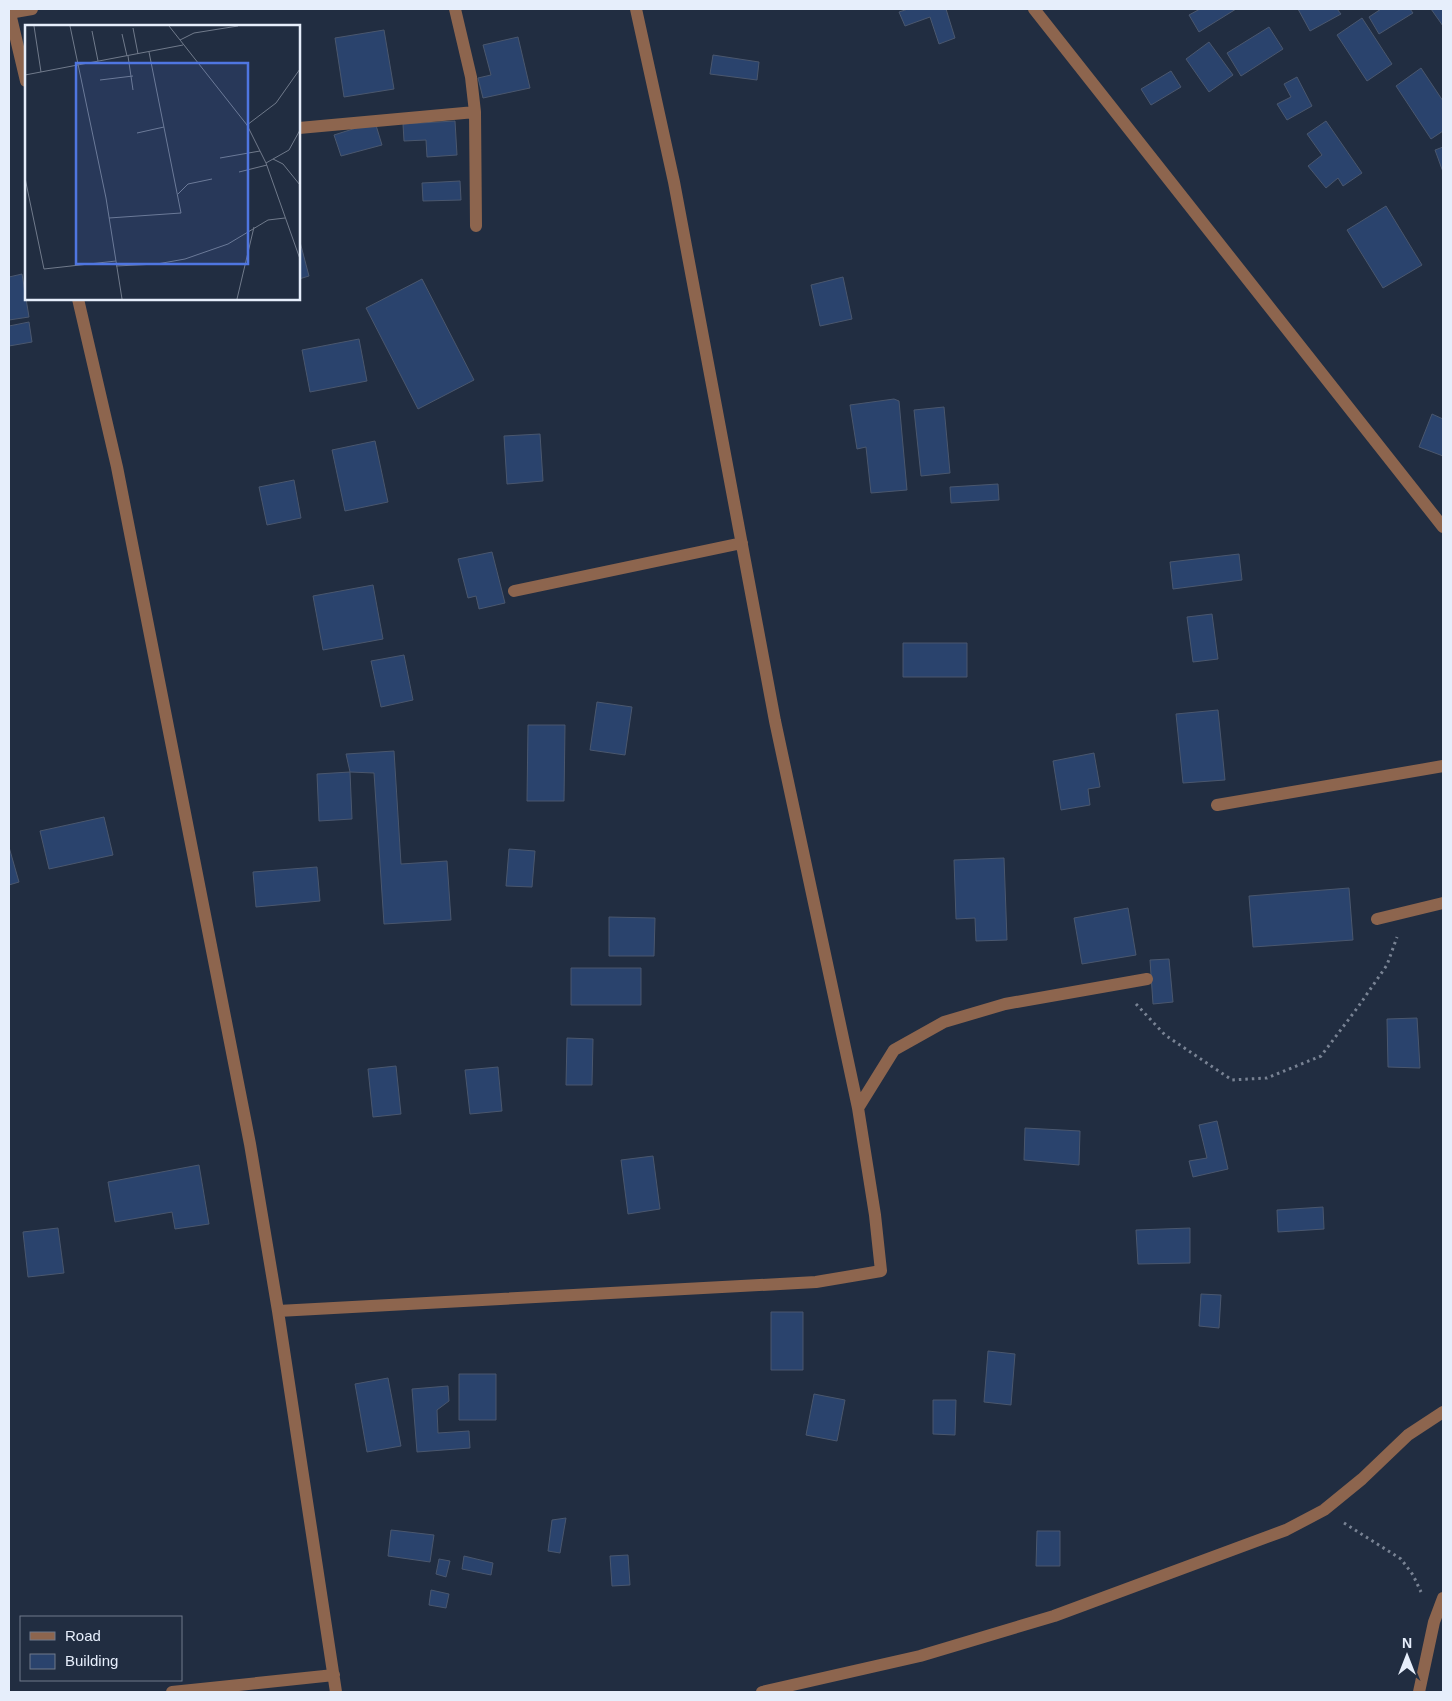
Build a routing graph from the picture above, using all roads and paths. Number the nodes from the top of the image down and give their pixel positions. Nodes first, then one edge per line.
1 (32, 9) edge
2 (455, 9) edge
3 (636, 9) edge
4 (1034, 9) edge
5 (9, 12) edge
6 (25, 77) edge
7 (476, 112) junction
8 (300, 128) edge
9 (476, 226) dead end
10 (78, 300) edge
11 (1443, 526) edge
12 (742, 543) junction
13 (514, 591) dead end
14 (1443, 766) edge
15 (1217, 805) dead end
16 (1443, 904) edge
17 (1406, 912) junction
18 (1376, 919) dead end
19 (1147, 978) dead end
20 (1117, 984) junction
21 (858, 1108) junction
22 (278, 1311) junction
23 (1443, 1412) edge
24 (1324, 1510) junction
25 (1443, 1598) edge
26 (1434, 1622) junction
27 (334, 1675) junction
28 (172, 1692) edge
29 (336, 1692) edge
30 (762, 1692) edge
31 (1418, 1692) edge

1 - 5 street
2 - 7 street
3 - 12 street
4 - 11 street
5 - 6 street
7 - 8 street
7 - 9 street
10 - 22 street
12 - 13 street
12 - 21 street
14 - 15 street
16 - 17 street
17 - 18 street
17 - 20 path
19 - 20 street
20 - 21 street
21 - 22 street
22 - 27 street
23 - 24 street
24 - 26 path
24 - 30 street
25 - 26 street
26 - 31 street
27 - 28 street
27 - 29 street

